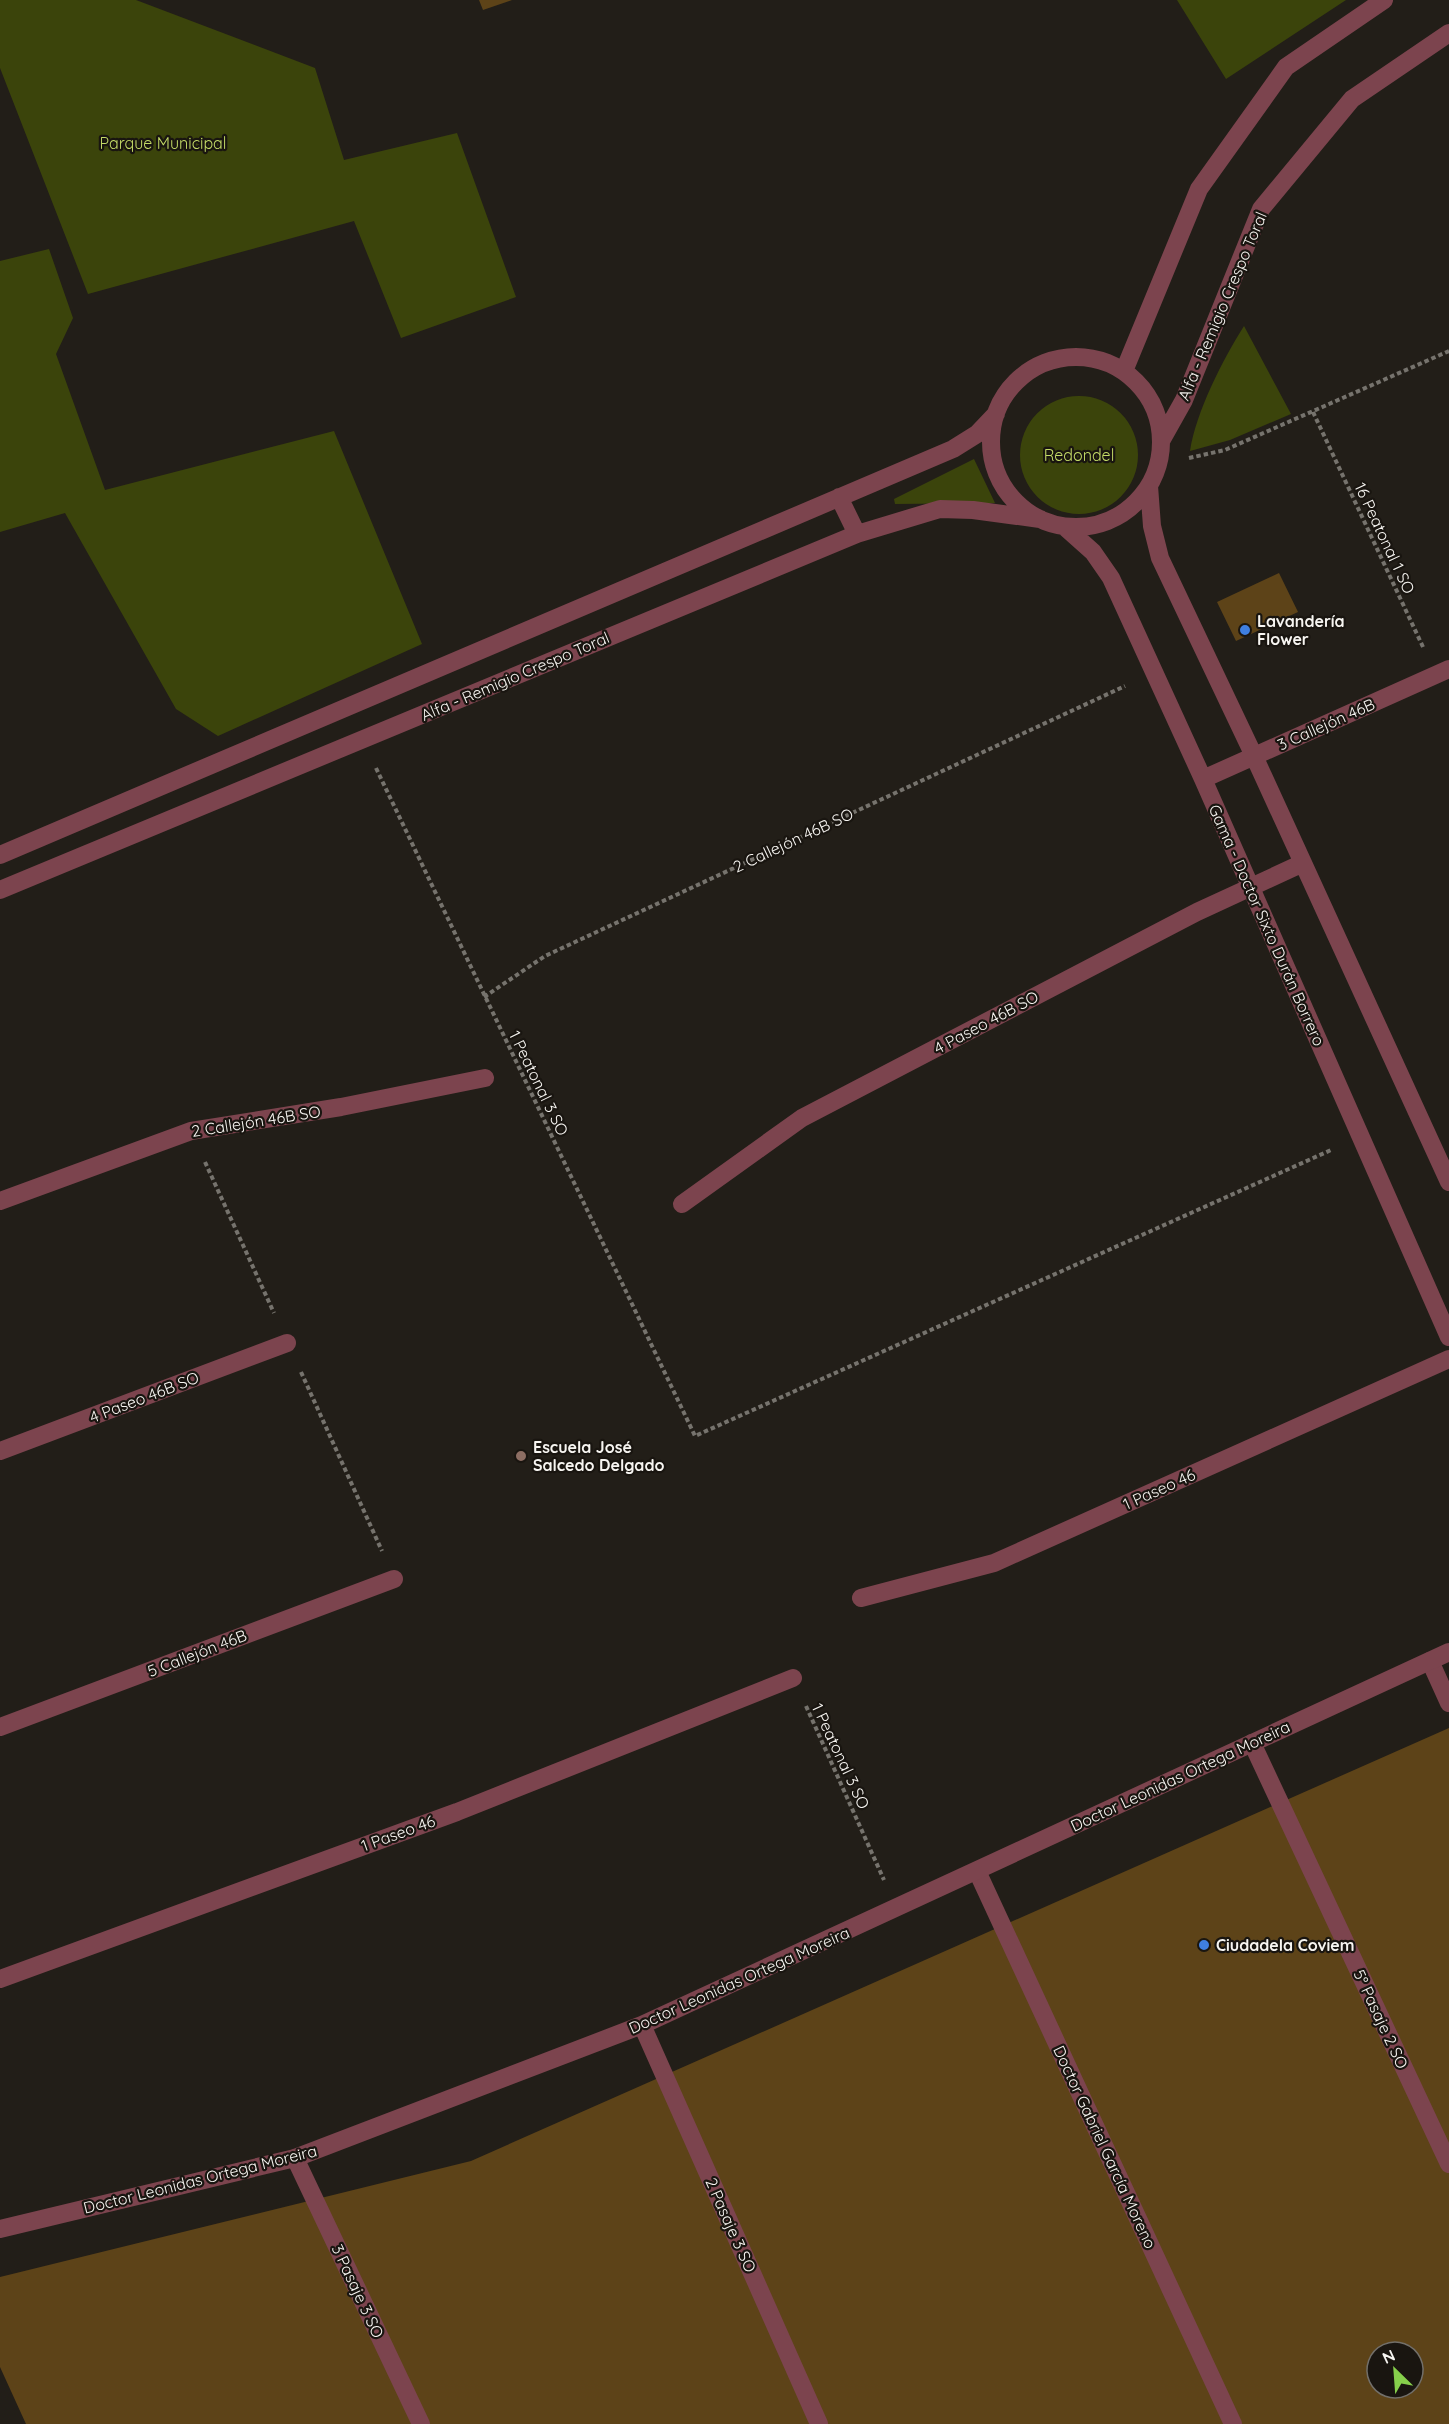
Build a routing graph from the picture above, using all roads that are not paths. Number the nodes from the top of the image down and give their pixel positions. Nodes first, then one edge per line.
1 (1384, 0) edge
2 (1449, 33) edge
3 (1124, 371) junction
4 (996, 414) junction
5 (1161, 441) junction
6 (1149, 486) junction
7 (839, 497) junction
8 (1040, 519) junction
9 (1065, 527) junction
10 (856, 534) junction
11 (1442, 671) edge
12 (1254, 756) junction
13 (1203, 779) junction
14 (0, 855) edge
15 (1303, 862) junction
16 (1250, 887) junction
17 (0, 890) edge
18 (485, 1078) dead end
19 (1449, 1182) edge
20 (0, 1201) edge
21 (682, 1204) dead end
22 (1449, 1337) edge
23 (287, 1343) dead end
24 (1449, 1359) edge
25 (0, 1451) edge
26 (394, 1579) dead end
27 (861, 1598) dead end
28 (1449, 1652) edge
29 (1430, 1661) junction
30 (793, 1678) road end
31 (1449, 1703) edge
32 (0, 1727) edge
33 (1252, 1743) junction
34 (977, 1871) junction
35 (0, 1979) edge
36 (642, 2025) junction
37 (295, 2158) junction
38 (1449, 2164) edge
39 (0, 2229) edge
40 (421, 2424) edge
41 (819, 2424) edge
42 (1233, 2424) edge

1 - 3 street
2 - 5 street, Alfa - Remigio Crespo Toral
3 - 4 street
3 - 5 street
4 - 7 street
4 - 8 street
5 - 6 street
6 - 9 street
6 - 12 street
7 - 10 street
7 - 14 street
8 - 9 street
8 - 10 street, Alfa - Remigio Crespo Toral
9 - 13 street, Gama - Doctor Sixto Durán Borrero
10 - 17 street, Alfa - Remigio Crespo Toral
11 - 12 street, 3 Callejón 46B
12 - 13 street, 3 Callejón 46B
12 - 15 street
13 - 16 street, Gama - Doctor Sixto Durán Borrero
15 - 16 street, 4 Paseo 46B SO
15 - 19 street
16 - 21 street, 4 Paseo 46B SO
16 - 22 street, Gama - Doctor Sixto Durán Borrero
18 - 20 street, 2 Callejón 46B SO
23 - 25 street, 4 Paseo 46B SO
24 - 27 street, 1 Paseo 46
26 - 32 street, 5 Callejón 46B
28 - 29 street, Doctor Leonidas Ortega Moreira
29 - 31 street
29 - 33 street, Doctor Leonidas Ortega Moreira
30 - 35 street, 1 Paseo 46
33 - 34 street, Doctor Leonidas Ortega Moreira
33 - 38 street, 5° Pasaje 2 SO
34 - 36 street, Doctor Leonidas Ortega Moreira
34 - 42 street, Doctor Gabriel García Moreno
36 - 37 street, Doctor Leonidas Ortega Moreira
36 - 41 street, 2 Pasaje 3 SO
37 - 39 street, Doctor Leonidas Ortega Moreira
37 - 40 street, 3 Pasaje 3 SO

